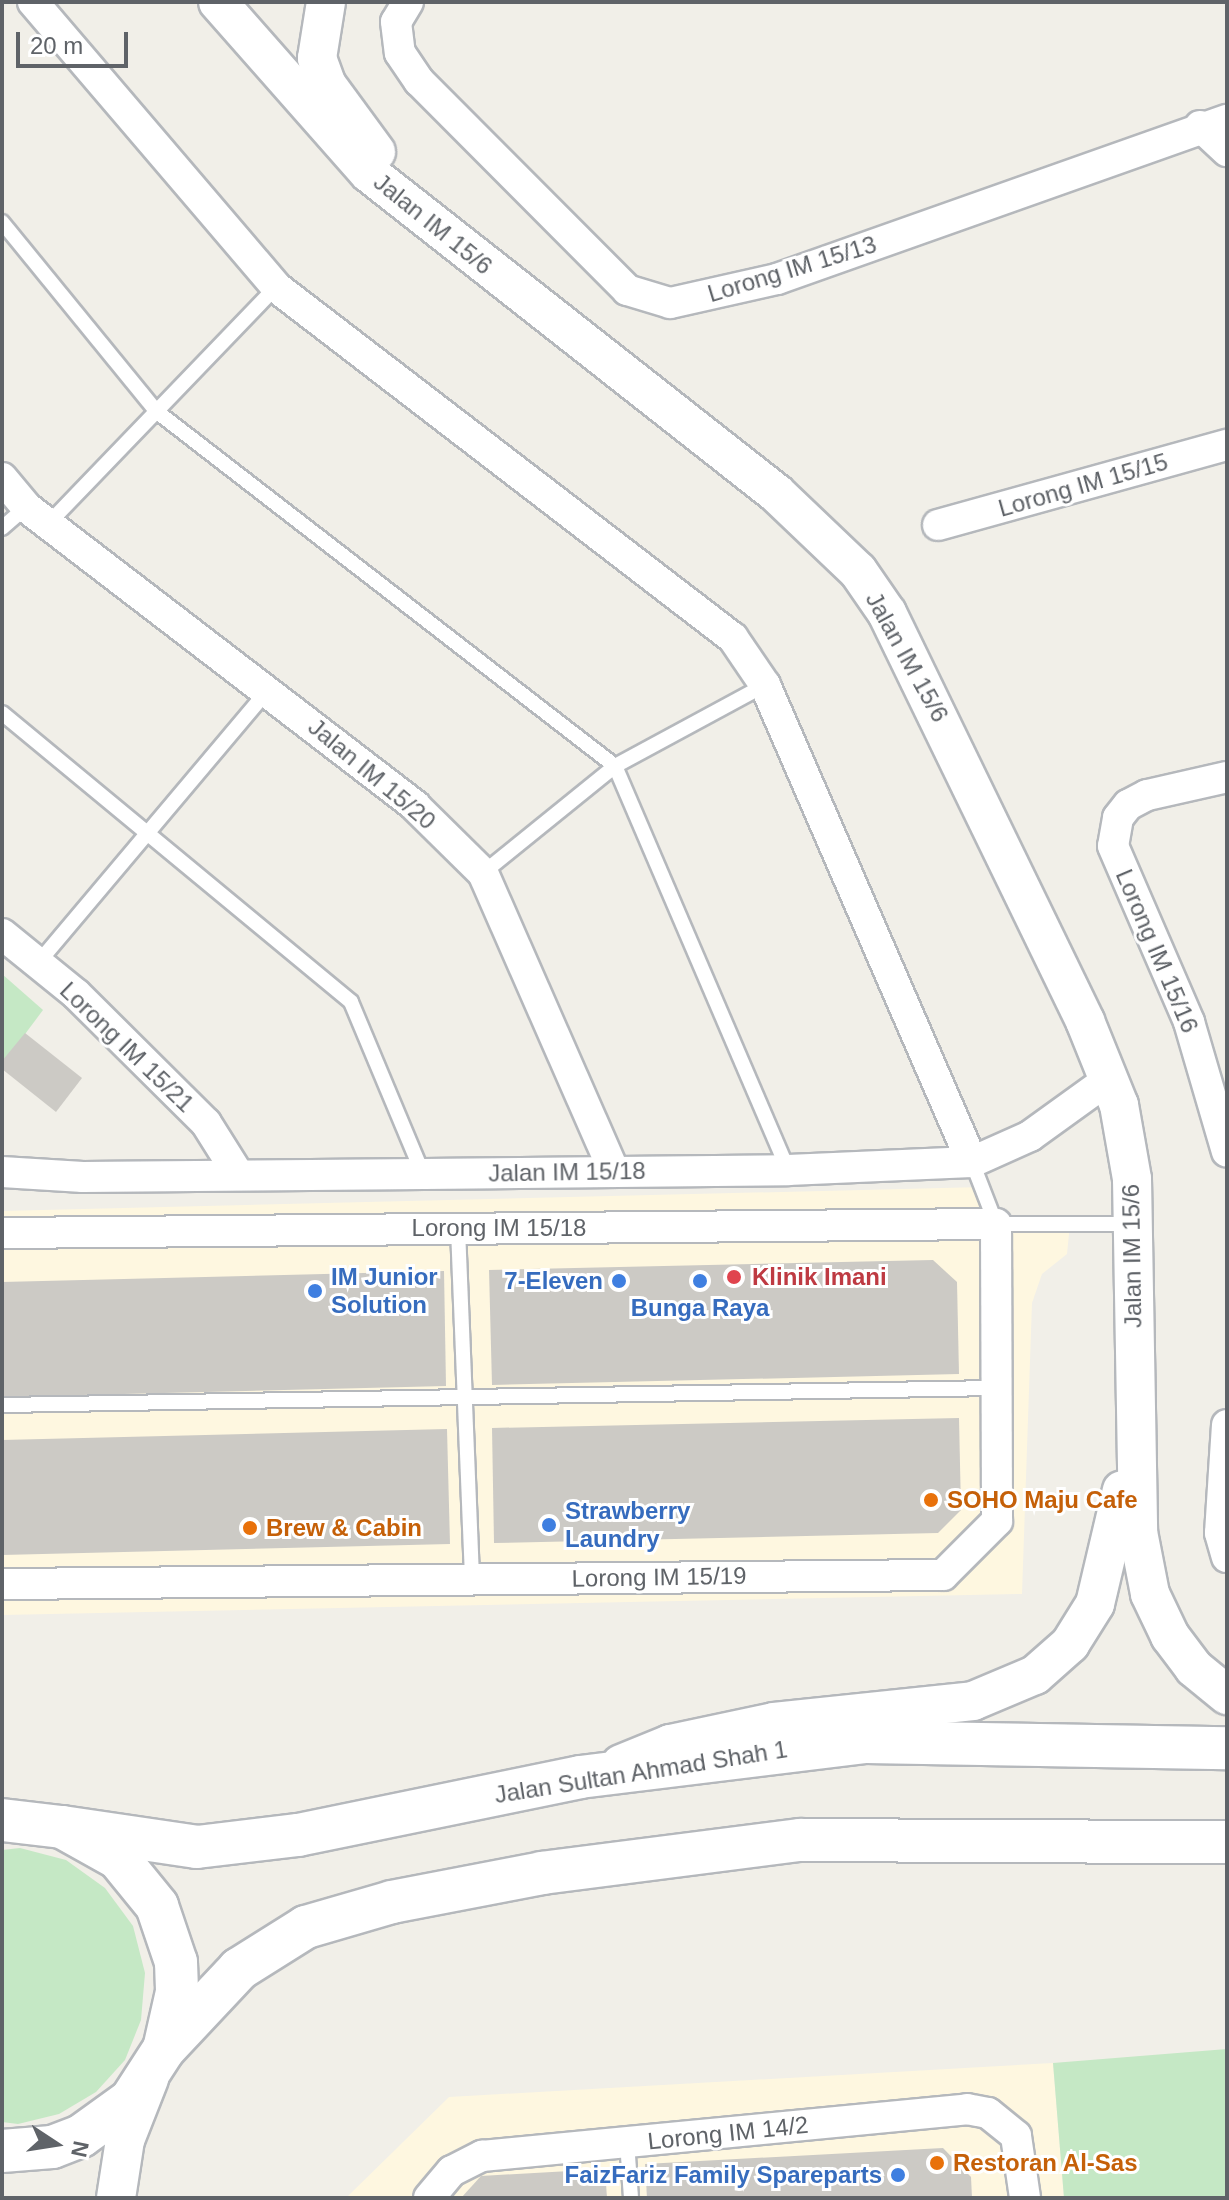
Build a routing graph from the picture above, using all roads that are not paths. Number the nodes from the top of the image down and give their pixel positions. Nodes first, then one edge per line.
1 (33, 2) edge
2 (326, 2) edge
3 (408, 2) edge
4 (231, 7) edge
5 (1213, 123) edge
6 (1227, 151) edge
7 (424, 216) junction
8 (2, 222) edge
9 (276, 287) junction
10 (156, 411) junction
11 (1227, 445) edge
12 (2, 478) edge
13 (37, 515) junction
14 (938, 525) dead end
15 (2, 528) edge
16 (765, 685) junction
17 (269, 689) junction
18 (2, 713) edge
19 (615, 766) junction
20 (1227, 777) edge
21 (145, 833) junction
22 (483, 873) junction
23 (2, 934) edge
24 (38, 963) junction
25 (1109, 1079) junction
26 (1227, 1152) edge
27 (972, 1162) junction
28 (788, 1170) junction
29 (614, 1171) junction
30 (2, 1172) edge
31 (238, 1174) junction
32 (424, 1174) junction
33 (996, 1224) junction
34 (1132, 1224) junction
35 (458, 1229) junction
36 (2, 1233) edge
37 (997, 1388) junction
38 (465, 1397) junction
39 (2, 1405) edge
40 (1133, 1422) junction
41 (1227, 1425) edge
42 (1227, 1557) edge
43 (472, 1579) junction
44 (2, 1584) edge
45 (1227, 1695) edge
46 (1227, 1748) edge
47 (580, 1777) junction
48 (24, 1817) edge
49 (1227, 1842) edge
50 (157, 2063) junction
51 (627, 2142) junction
52 (2, 2151) edge
53 (116, 2198) edge
54 (429, 2198) edge
55 (631, 2198) edge
56 (1025, 2198) edge

1 - 9 street
2 - 7 street
3 - 5 street, Lorong IM 15/13
4 - 7 street, Jalan IM 15/6
5 - 6 street
7 - 25 street, Jalan IM 15/6
8 - 10 lane
9 - 10 lane
9 - 16 street
10 - 13 lane
10 - 19 lane
11 - 14 street, Lorong IM 15/15
12 - 13 street, Jalan IM 15/20
13 - 15 lane
13 - 17 street, Jalan IM 15/20
16 - 19 lane
16 - 27 street
17 - 21 lane
17 - 22 street, Jalan IM 15/20
18 - 21 lane
19 - 22 lane
19 - 28 lane
20 - 26 street, Lorong IM 15/16
21 - 24 lane
21 - 32 lane
22 - 29 street, Jalan IM 15/20
23 - 24 street, Lorong IM 15/21
24 - 31 street, Lorong IM 15/21
25 - 27 street, Jalan IM 15/18
25 - 34 street, Jalan IM 15/6
27 - 28 street, Jalan IM 15/18
27 - 33 lane
28 - 29 street, Jalan IM 15/18
29 - 32 street, Jalan IM 15/18
30 - 31 street, Jalan IM 15/18
31 - 32 street, Jalan IM 15/18
33 - 34 lane
33 - 35 street, Lorong IM 15/18
33 - 37 street, Lorong IM 15/19
34 - 40 street, Jalan IM 15/6
35 - 36 street, Lorong IM 15/18
35 - 38 lane
37 - 38 lane
37 - 43 street, Lorong IM 15/19
38 - 39 lane
38 - 43 lane
40 - 45 street, Jalan IM 15/6
40 - 47 street, Jalan IM 15/6
41 - 42 street
43 - 44 street, Lorong IM 15/19
46 - 47 main road, Jalan Sultan Ahmad Shah 1
47 - 48 main road, Jalan Sultan Ahmad Shah 1
48 - 50 main road
49 - 50 main road
50 - 52 main road
50 - 53 street
51 - 54 street, Lorong IM 14/2
51 - 55 lane
51 - 56 street, Lorong IM 14/2

